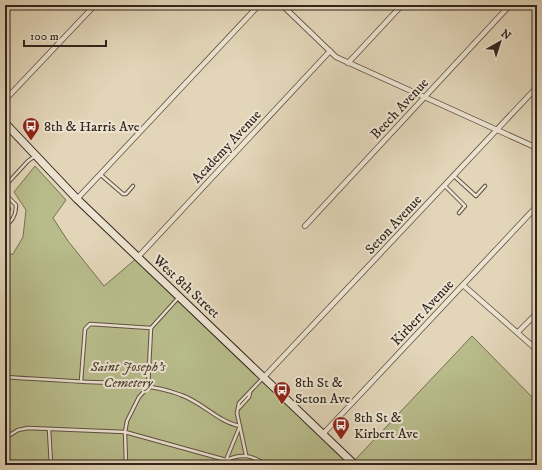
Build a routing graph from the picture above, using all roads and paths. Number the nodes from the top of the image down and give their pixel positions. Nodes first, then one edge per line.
1 (95, 5) edge
2 (259, 5) edge
3 (282, 5) edge
4 (291, 5) edge
5 (402, 5) edge
6 (510, 5) edge
7 (287, 9) junction
8 (330, 51) junction
9 (348, 63) junction
10 (537, 87) edge
11 (424, 97) junction
12 (5, 100) edge
13 (5, 123) edge
14 (497, 130) junction
15 (537, 148) edge
16 (35, 156) junction
17 (101, 175) junction
18 (454, 176) junction
19 (5, 186) edge
20 (133, 186) dead end
21 (444, 186) junction
22 (485, 186) dead end
23 (5, 194) edge
24 (77, 199) junction
25 (5, 202) edge
26 (537, 206) edge
27 (459, 214) dead end
28 (5, 216) edge
29 (5, 226) edge
30 (305, 226) dead end
31 (138, 257) junction
32 (463, 285) junction
33 (180, 297) junction
34 (537, 313) edge
35 (151, 328) junction
36 (518, 332) junction
37 (537, 350) edge
38 (5, 377) edge
39 (264, 377) junction
40 (81, 381) junction
41 (148, 387) junction
42 (240, 426) junction
43 (49, 429) junction
44 (125, 432) junction
45 (323, 434) junction
46 (5, 438) edge
47 (246, 455) junction
48 (226, 460) junction
49 (51, 465) edge
50 (126, 465) edge
51 (224, 465) edge
52 (266, 465) edge
53 (355, 465) edge

1 - 12 street
2 - 17 street
3 - 7 street
4 - 7 street
5 - 9 street
6 - 11 street, Beech Avenue
7 - 8 street
8 - 9 street
8 - 31 street, Academy Avenue
9 - 11 street
10 - 14 street, Seton Avenue
11 - 14 street
11 - 30 street, Beech Avenue
13 - 16 street, West 8th Street
14 - 15 street
14 - 18 street, Seton Avenue
16 - 19 lane
16 - 24 street, West 8th Street
17 - 20 lane
17 - 24 street
18 - 21 street, Seton Avenue
18 - 22 lane
21 - 27 lane
21 - 39 street, Seton Avenue
23 - 29 lane
24 - 31 street, West 8th Street
25 - 28 lane
26 - 32 street, Kirbert Avenue
31 - 33 street, West 8th Street
32 - 36 street
32 - 45 street, Kirbert Avenue
33 - 35 lane
33 - 39 street, West 8th Street
34 - 36 street
35 - 40 lane
35 - 41 lane
36 - 37 street
38 - 40 lane
39 - 42 lane
39 - 45 street, West 8th Street
40 - 41 lane
41 - 42 lane
41 - 44 lane
42 - 47 lane
42 - 48 lane
43 - 44 lane
43 - 46 lane
43 - 49 lane
44 - 48 lane
44 - 50 lane
45 - 53 street, West 8th Street
47 - 48 lane
47 - 52 lane
48 - 51 lane

